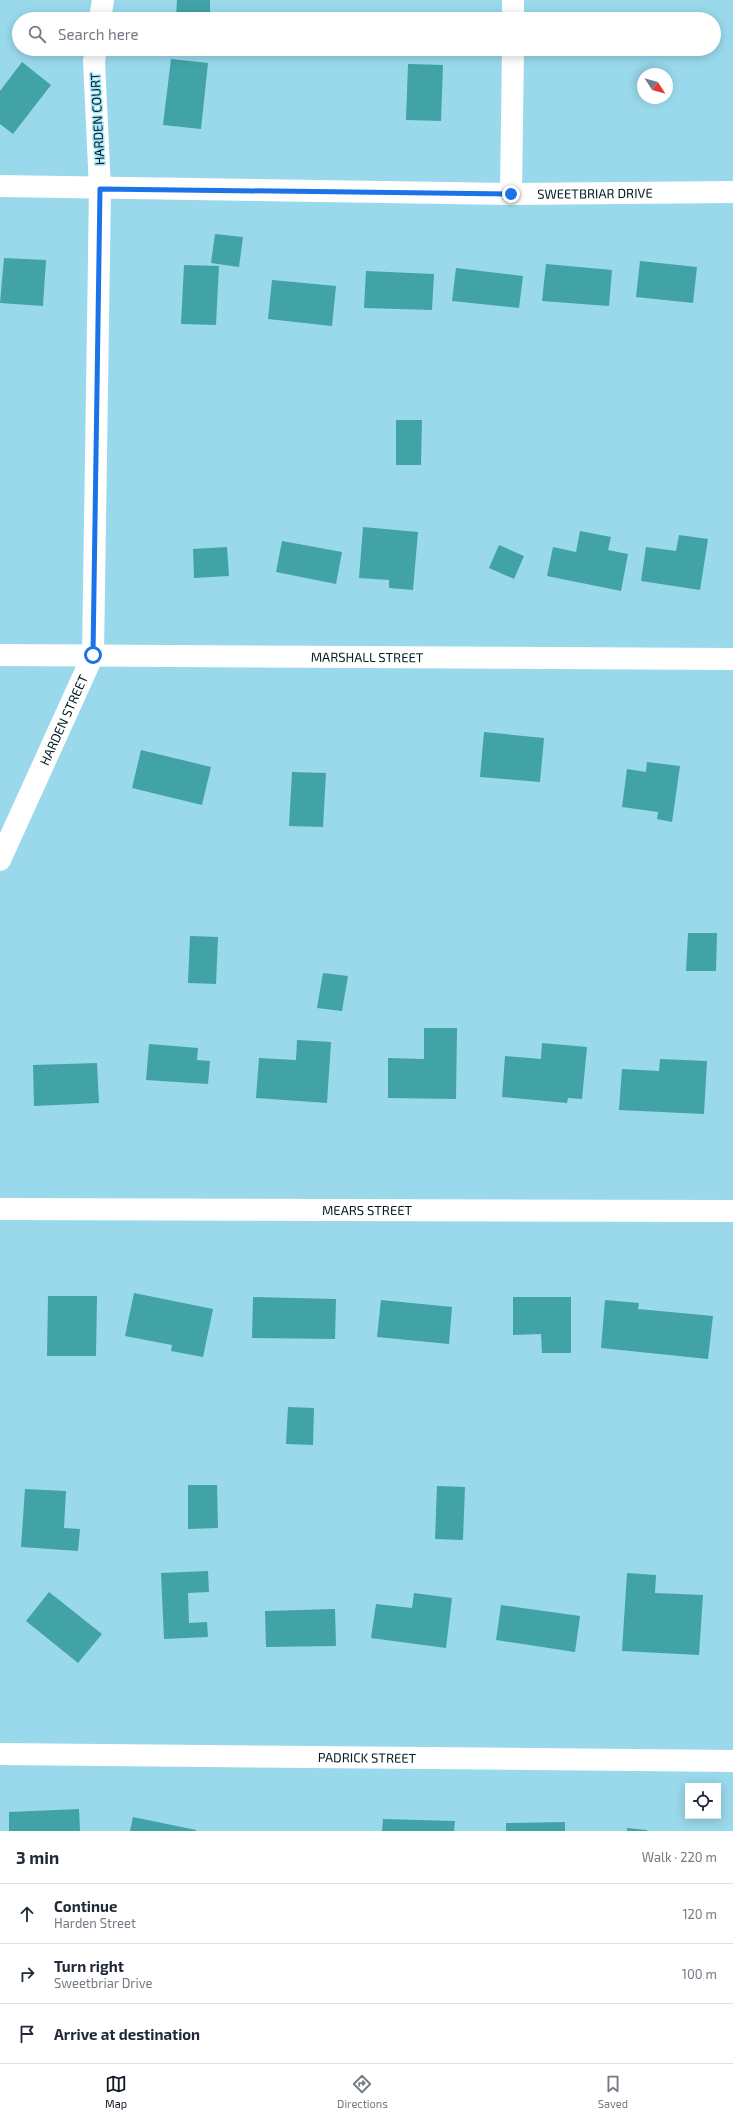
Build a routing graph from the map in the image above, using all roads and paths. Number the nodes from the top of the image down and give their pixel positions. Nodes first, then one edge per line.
1 (103, 0) edge
2 (513, 0) edge
3 (101, 12) edge
4 (513, 12) edge
5 (95, 56) edge
6 (513, 56) edge
7 (0, 186) edge
8 (100, 189) junction
9 (733, 192) edge
10 (511, 194) junction
11 (0, 655) edge
12 (93, 655) junction
13 (733, 659) edge
14 (0, 860) edge
15 (0, 1209) edge
16 (733, 1211) edge
17 (0, 1754) edge
18 (733, 1761) edge

1 - 3 street
2 - 4 street
5 - 8 street, HARDEN COURT
6 - 10 street
7 - 8 street, SWEETBRIAR DRIVE
8 - 10 street, SWEETBRIAR DRIVE
8 - 12 street, HARDEN STREET
9 - 10 street, SWEETBRIAR DRIVE
11 - 12 street, MARSHALL STREET
12 - 13 street, MARSHALL STREET
12 - 14 street, HARDEN STREET
15 - 16 street, MEARS STREET
17 - 18 street, PADRICK STREET

